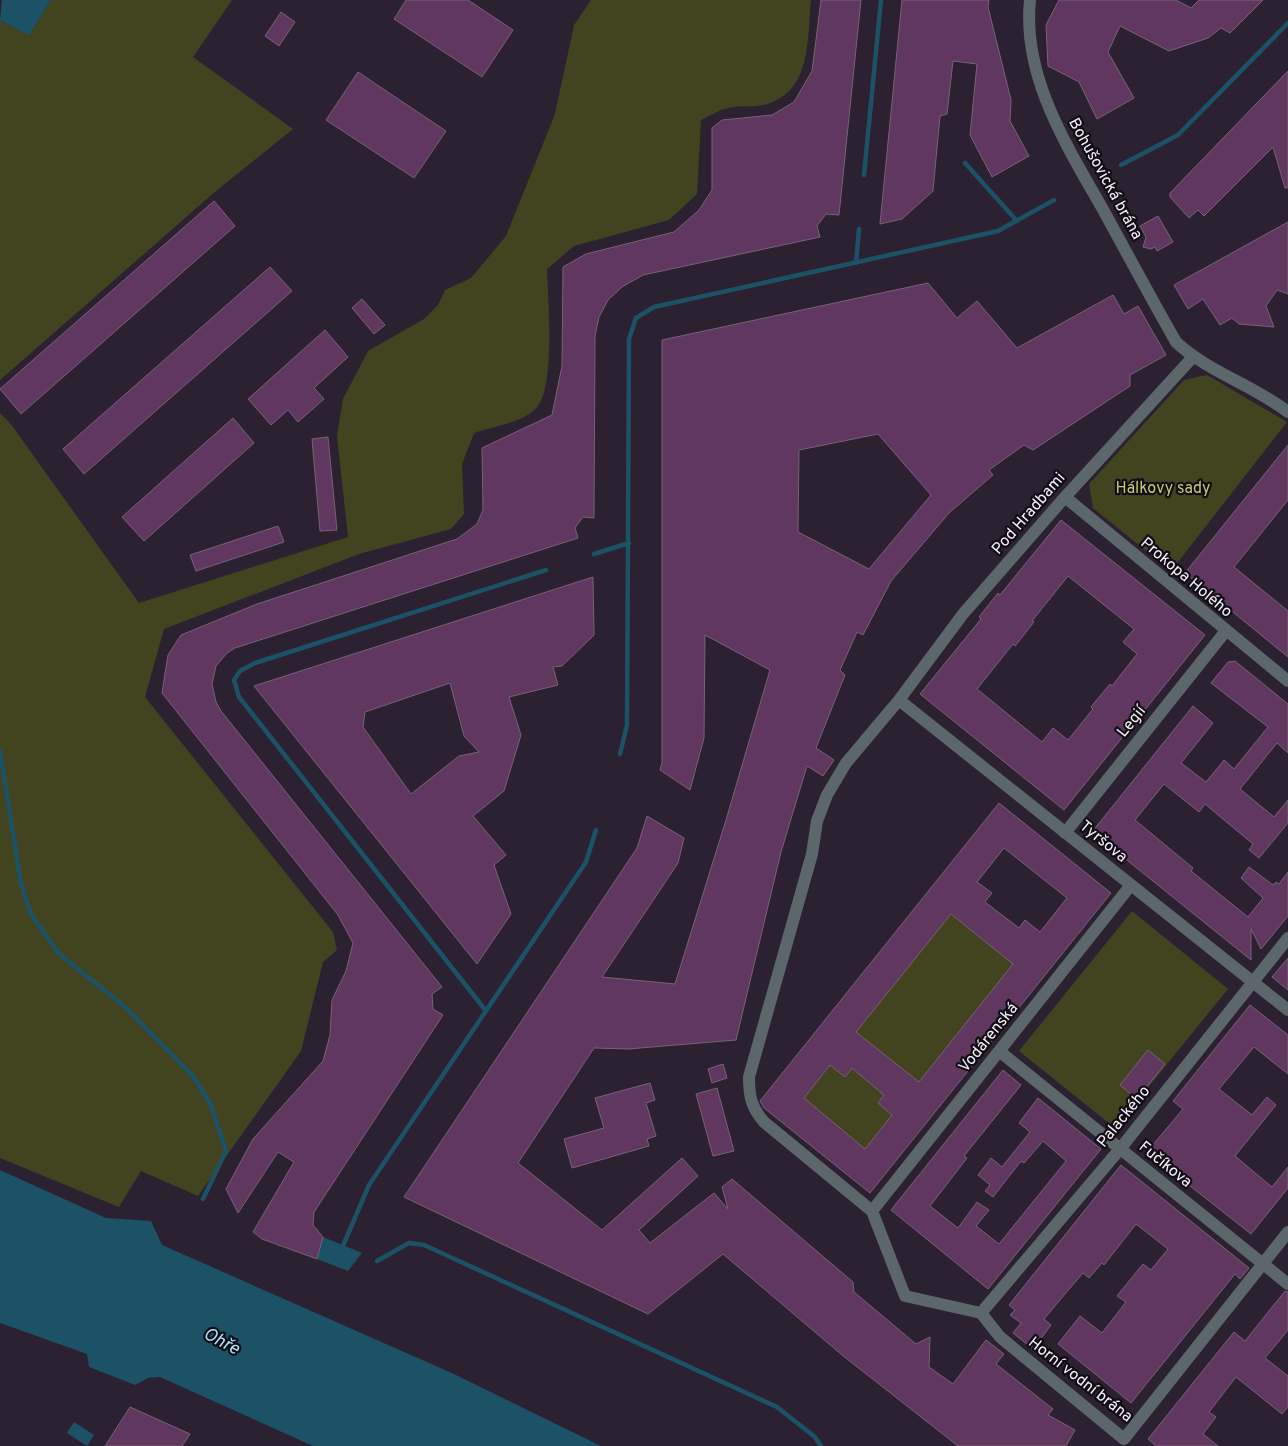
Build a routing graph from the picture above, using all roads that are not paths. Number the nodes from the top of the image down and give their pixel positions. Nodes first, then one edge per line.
1 (1030, 0) edge
2 (1192, 358) junction
3 (1274, 401) junction
4 (1288, 402) edge
5 (1288, 412) edge
6 (1065, 497) junction
7 (1225, 632) junction
8 (1288, 682) edge
9 (899, 700) junction
10 (1065, 833) junction
11 (1131, 885) junction
12 (1288, 938) edge
13 (1253, 982) junction
14 (1288, 1010) edge
15 (999, 1051) junction
16 (1120, 1149) junction
17 (872, 1210) junction
18 (1288, 1232) edge
19 (1263, 1265) junction
20 (1288, 1284) edge
21 (981, 1313) junction

1 - 2 street, Bohušovická brána
2 - 3 street, Bohušovická brána
2 - 6 street, Pod Hradbami
3 - 4 street
3 - 5 street
6 - 7 street, Prokopa Holého
6 - 9 street, Pod Hradbami
7 - 8 street, Prokopa Holého
7 - 10 street, Legií
9 - 10 street, Tyršova
9 - 17 street, Pod Hradbami
10 - 11 street, Tyršova
11 - 13 street, Tyršova
11 - 15 street, Vodárenská
12 - 13 street, Palackého
13 - 14 street, Tyršova
13 - 16 street, Palackého
15 - 16 street, Fučíkova
15 - 17 street, Vodárenská
16 - 19 street, Fučíkova
16 - 21 street, Palackého
17 - 21 street
18 - 19 street
19 - 20 street, Fučíkova
19 - 21 street, Horní vodní brána

